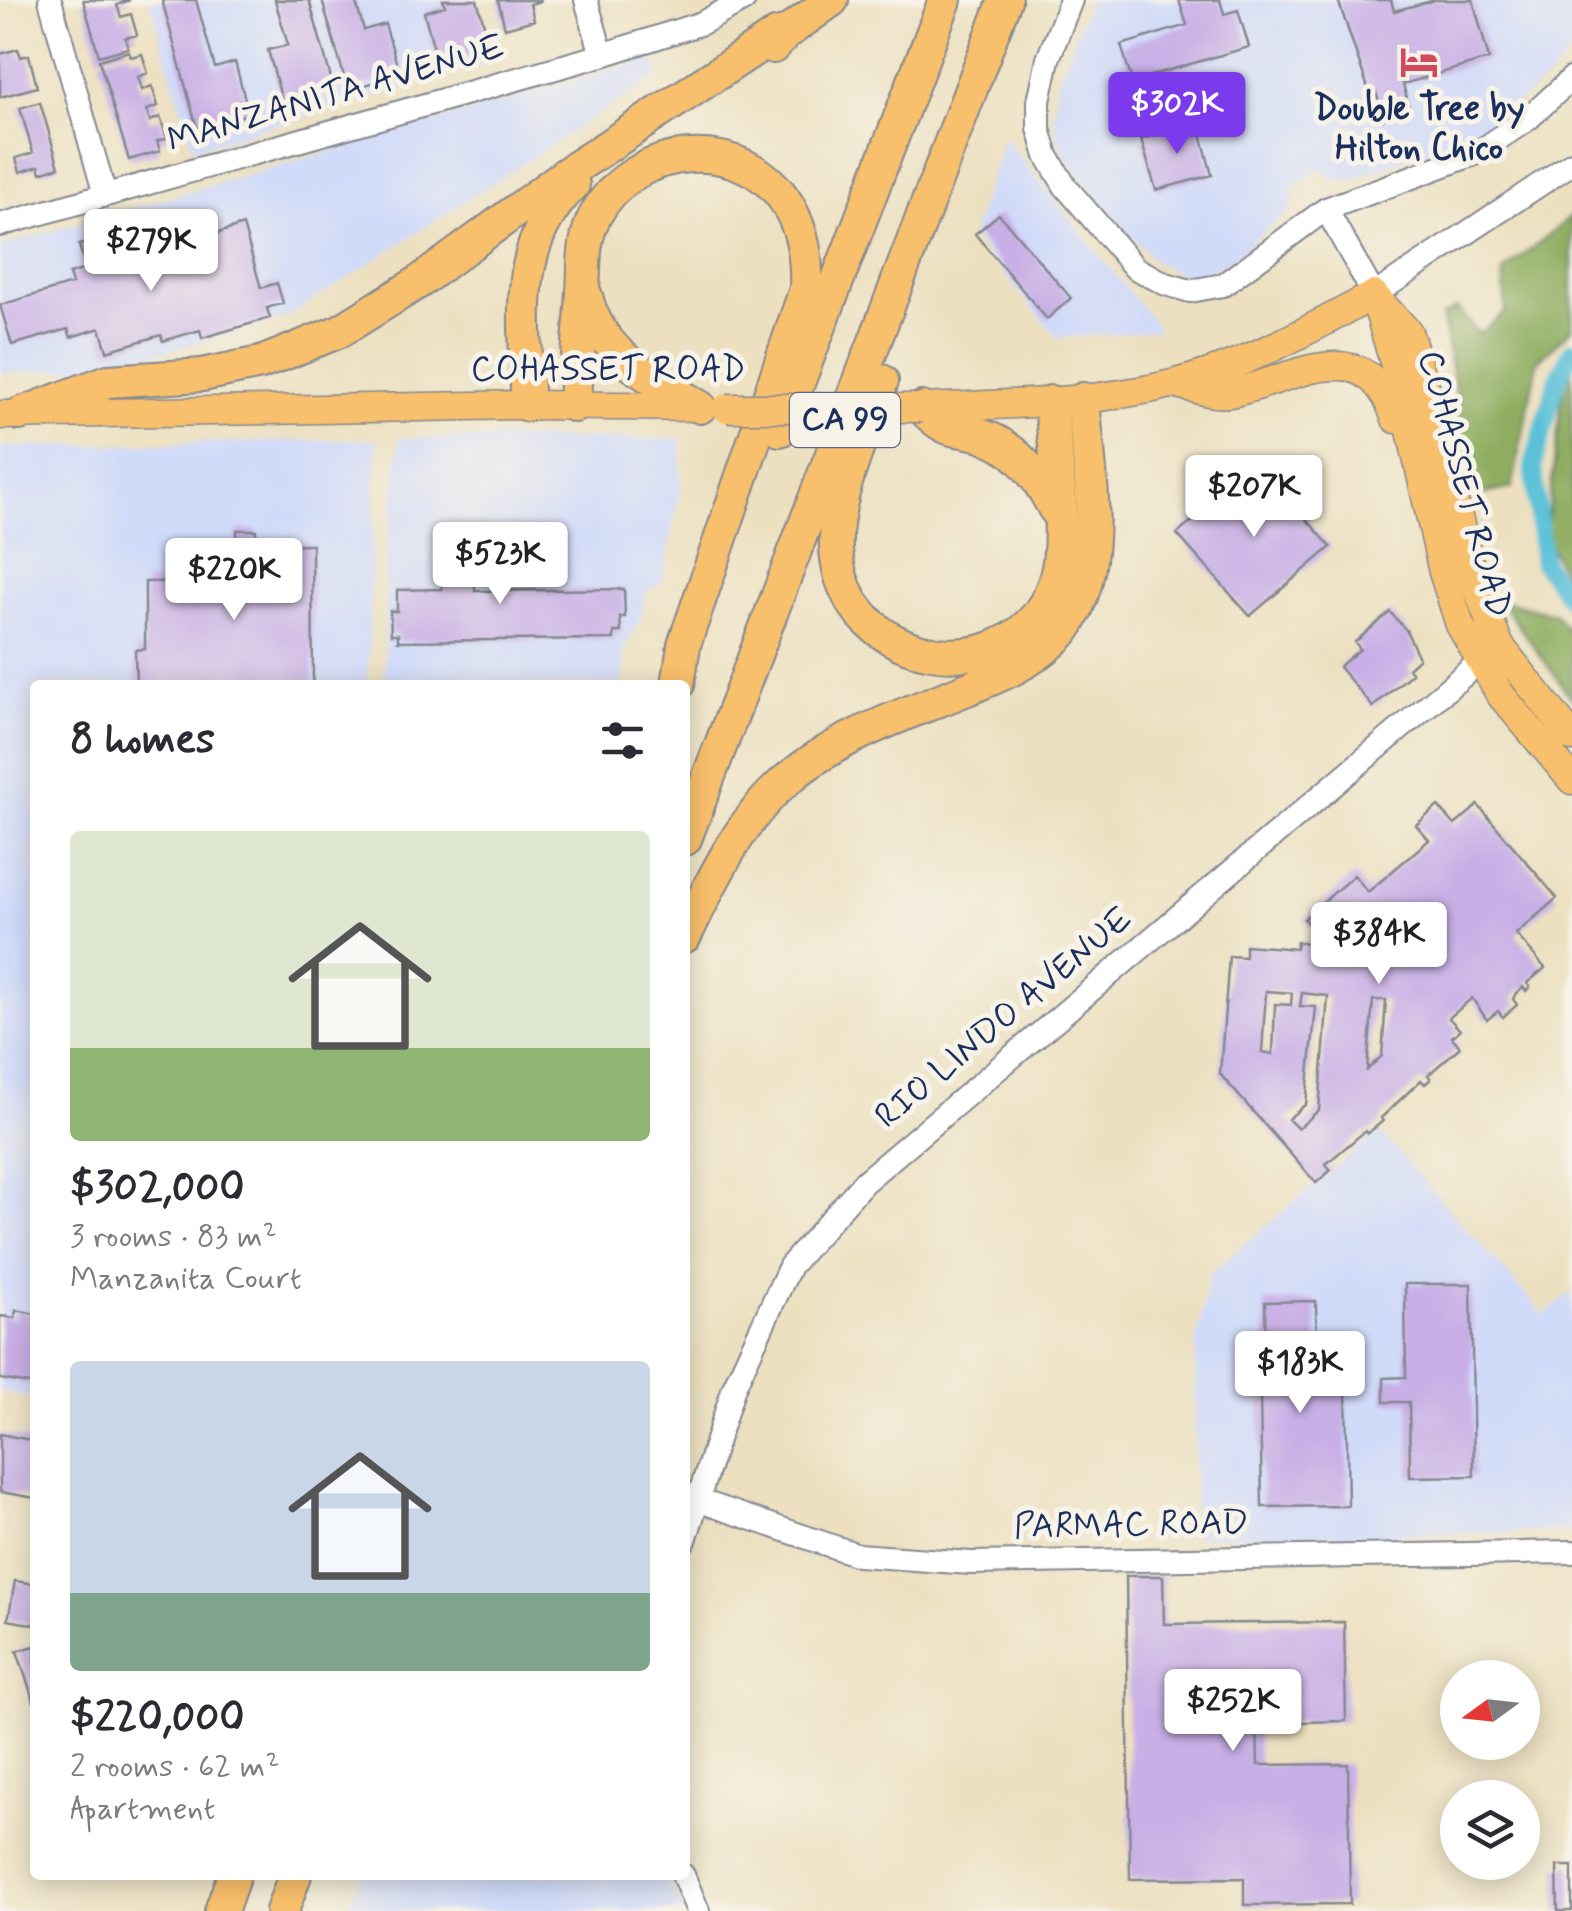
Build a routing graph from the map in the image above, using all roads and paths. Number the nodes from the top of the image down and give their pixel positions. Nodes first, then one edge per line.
1 (50, 0) edge
2 (586, 0) edge
3 (744, 0) edge
4 (832, 0) edge
5 (945, 0) edge
6 (1004, 0) edge
7 (1071, 0) edge
8 (786, 33) junction
9 (602, 55) junction
10 (1572, 78) edge
11 (1572, 163) edge
12 (932, 191) junction
13 (105, 195) junction
14 (1326, 209) junction
15 (0, 225) edge
16 (583, 286) junction
17 (1374, 295) junction
18 (1174, 384) junction
19 (1067, 401) junction
20 (527, 405) junction
21 (575, 406) junction
22 (713, 408) junction
23 (922, 408) junction
24 (10, 415) edge
25 (1422, 479) junction
26 (1059, 516) junction
27 (1489, 654) junction
28 (681, 680) edge
29 (682, 680) edge
30 (1572, 738) edge
31 (1572, 780) edge
32 (690, 826) edge
33 (690, 927) edge
34 (700, 1500) junction
35 (690, 1527) edge
36 (1572, 1552) edge
37 (684, 1880) edge
38 (698, 1911) edge

1 - 13 street
2 - 9 street
3 - 9 street, MANZANITA AVENUE
4 - 8 highway
5 - 29 highway, CA 99
6 - 12 highway, CA 99
7 - 14 street
8 - 20 highway
8 - 24 highway
9 - 13 street, MANZANITA AVENUE
10 - 14 street
11 - 17 street
12 - 26 highway
12 - 32 highway, CA 99
13 - 15 street, MANZANITA AVENUE
14 - 17 street
16 - 21 highway
16 - 22 highway
16 - 28 highway
17 - 18 main road, COHASSET ROAD
17 - 25 main road, COHASSET ROAD
17 - 27 main road, COHASSET ROAD
18 - 19 main road, COHASSET ROAD
18 - 25 main road
19 - 23 main road, COHASSET ROAD
19 - 26 highway
19 - 33 highway
20 - 21 main road, COHASSET ROAD
20 - 24 main road, COHASSET ROAD
21 - 22 main road, COHASSET ROAD
22 - 23 main road, COHASSET ROAD, bridge
23 - 26 highway
25 - 27 main road, COHASSET ROAD
27 - 30 main road, COHASSET ROAD
27 - 31 main road, COHASSET ROAD
27 - 34 street, RIO LINDO AVENUE
34 - 35 street, RIO LINDO AVENUE
34 - 36 street, PARMAC ROAD
37 - 38 street

